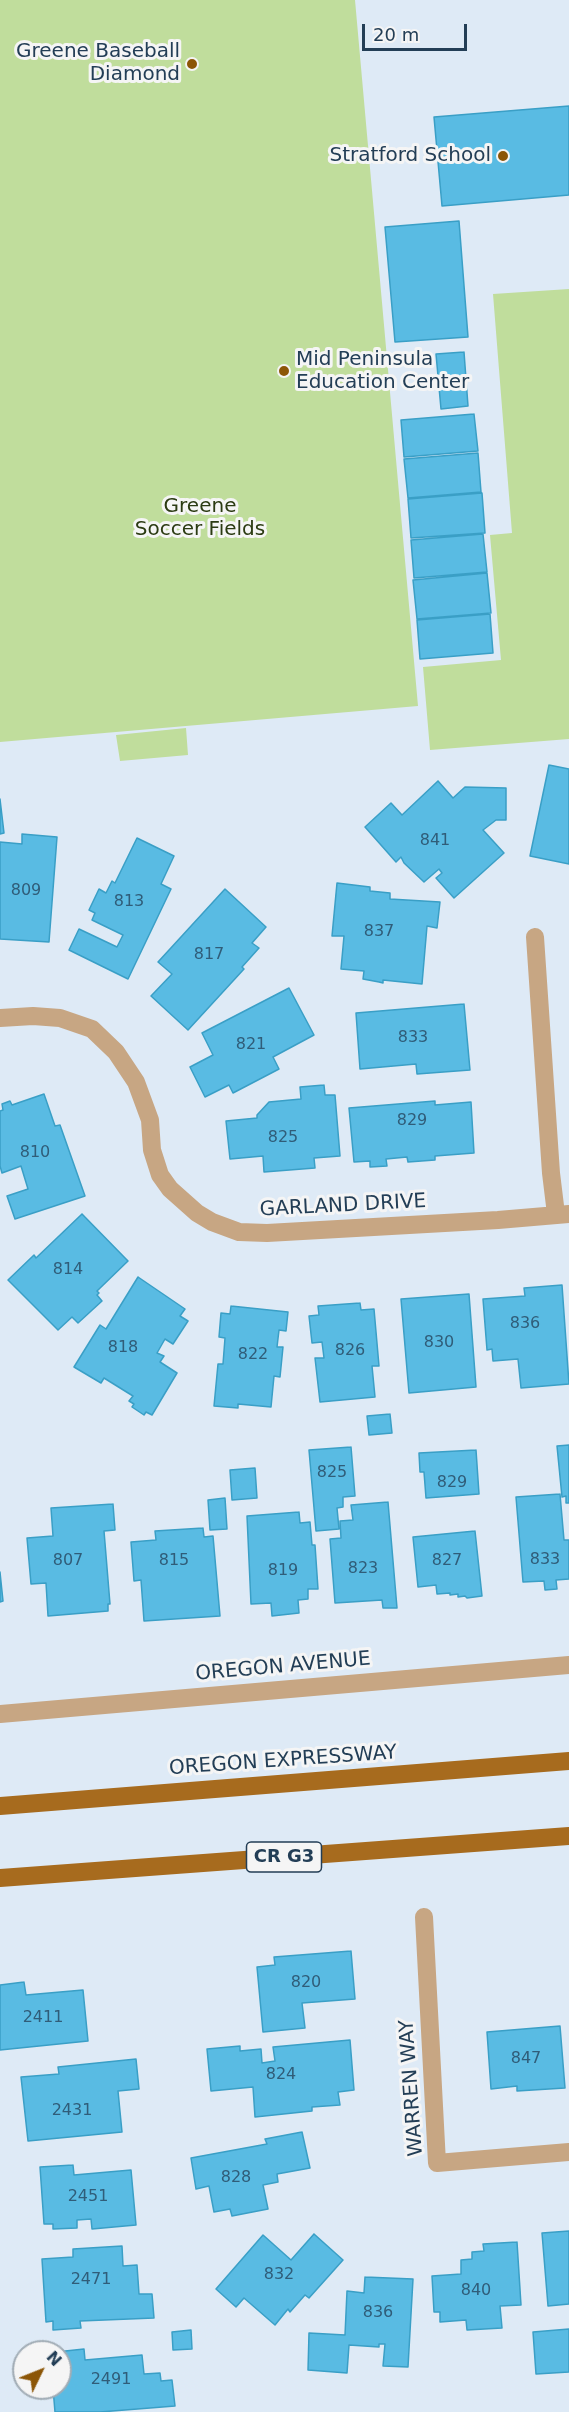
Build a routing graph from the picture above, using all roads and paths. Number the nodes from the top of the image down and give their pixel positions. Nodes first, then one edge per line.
1 (535, 937) dead end
2 (0, 1018) edge
3 (563, 1214) edge
4 (569, 1665) edge
5 (0, 1714) edge
6 (569, 1761) edge
7 (0, 1806) edge
8 (569, 1836) edge
9 (0, 1878) edge
10 (424, 1917) dead end
11 (569, 2152) edge

1 - 3 street, GARLAND DRIVE
2 - 3 street, GARLAND DRIVE
4 - 5 street, OREGON AVENUE
6 - 7 main road, OREGON EXPRESSWAY
8 - 9 main road, CR G3
10 - 11 street, WARREN WAY

